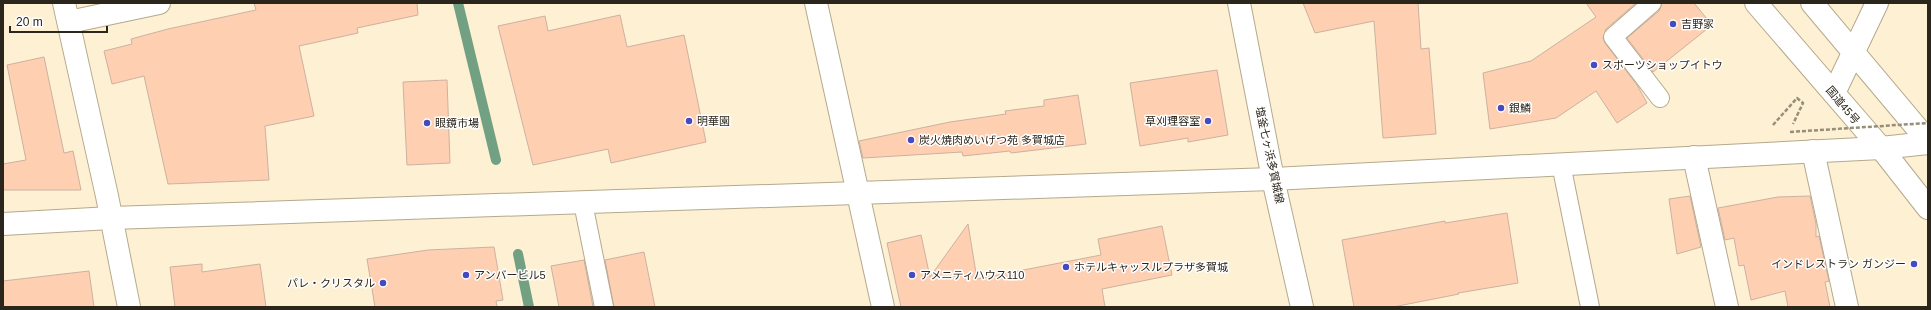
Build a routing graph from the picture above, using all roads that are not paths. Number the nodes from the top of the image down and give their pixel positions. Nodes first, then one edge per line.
1 (158, 3) edge
2 (816, 3) edge
3 (1239, 3) edge
4 (1652, 3) edge
5 (1756, 3) edge
6 (1812, 3) edge
7 (1877, 3) edge
8 (67, 13) edge
9 (1854, 51) junction
10 (1834, 94) junction
11 (1660, 98) dead end
12 (1928, 142) edge
13 (1880, 148) junction
14 (1813, 151) junction
15 (1694, 157) junction
16 (1561, 164) junction
17 (1273, 179) junction
18 (858, 193) junction
19 (583, 203) junction
20 (1928, 208) edge
21 (111, 218) junction
22 (3, 224) edge
23 (129, 307) edge
24 (604, 307) edge
25 (883, 307) edge
26 (1302, 307) edge
27 (1590, 307) edge
28 (1727, 307) edge
29 (1847, 307) edge

1 - 8 main road
2 - 18 main road
3 - 17 main road, 塩釜七ヶ浜多賀城線
4 - 11 lane
5 - 10 main road, 国道45号
6 - 9 main road
7 - 9 main road
8 - 21 main road
9 - 10 main road
9 - 12 main road
10 - 13 main road, 国道45号
12 - 13 main road
13 - 14 main road
13 - 20 main road, 国道45号
14 - 15 main road
14 - 29 main road
15 - 16 main road
15 - 28 main road
16 - 17 main road
16 - 27 lane
17 - 18 main road
17 - 26 main road, 塩釜七ヶ浜多賀城線
18 - 19 main road
18 - 25 main road
19 - 21 main road
19 - 24 lane
21 - 22 main road
21 - 23 main road

